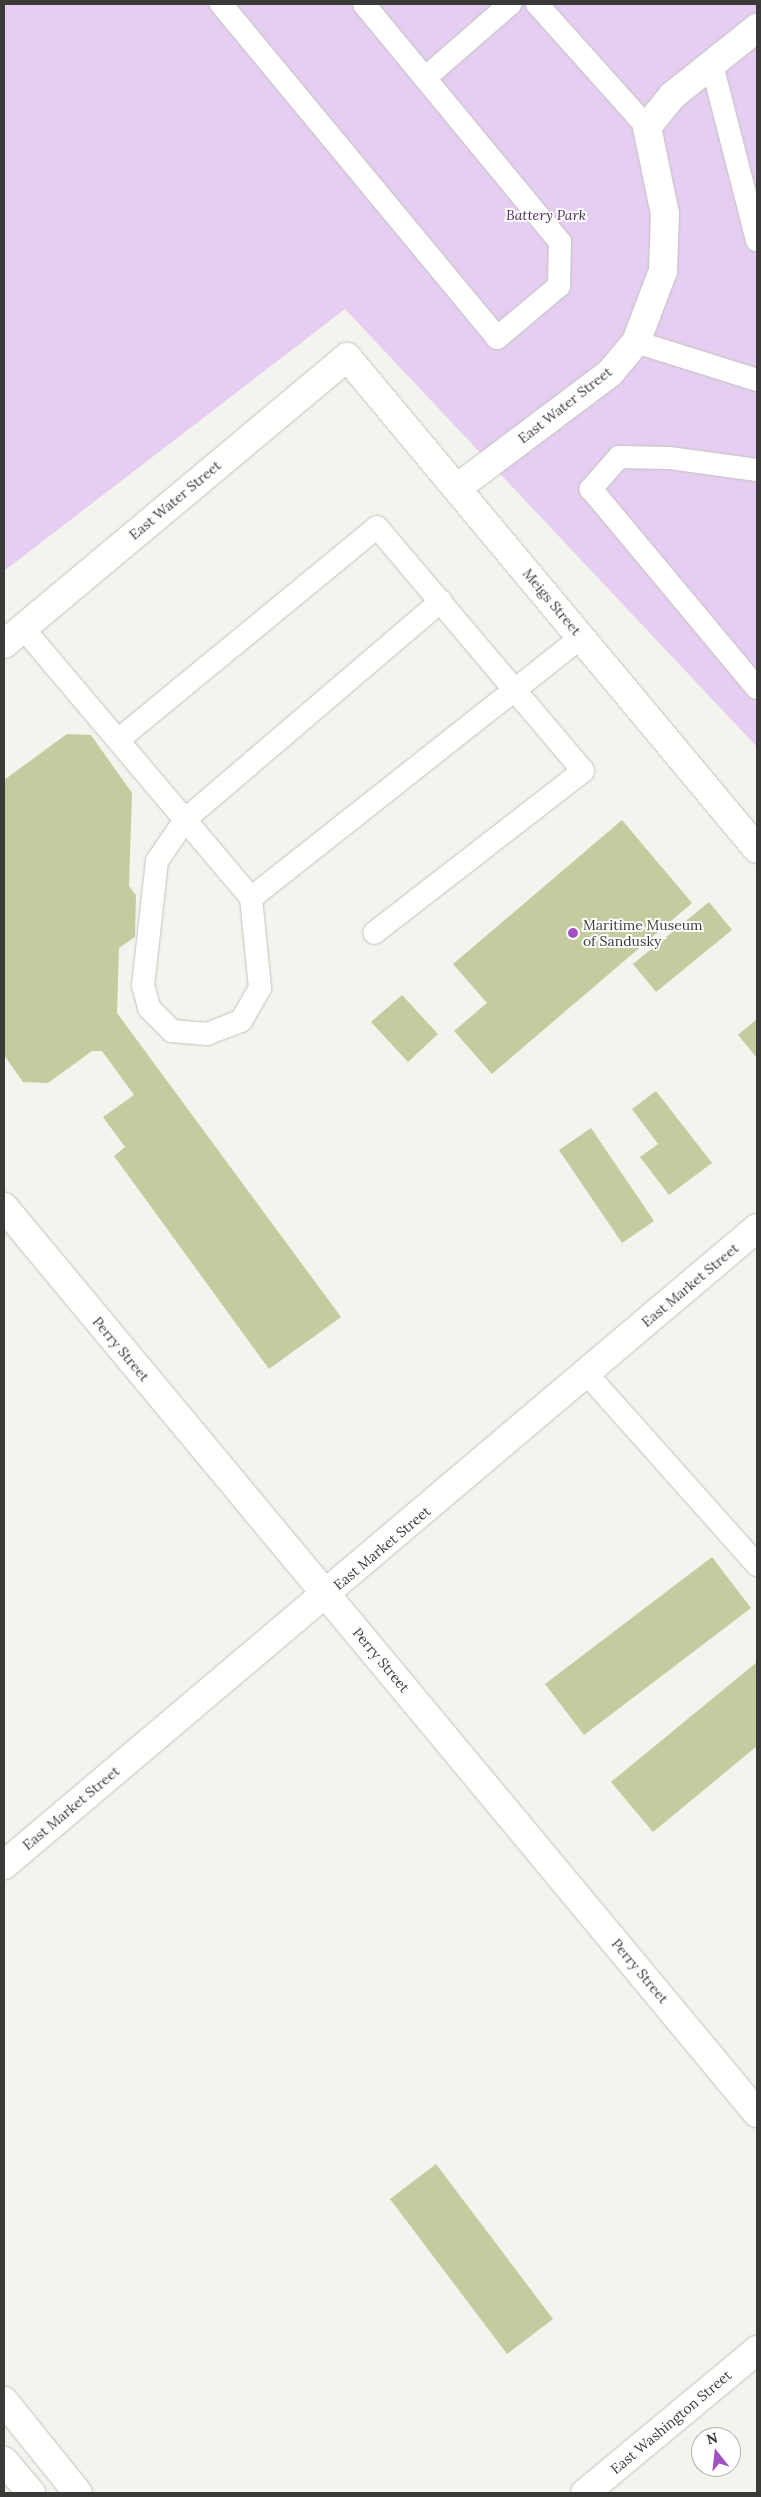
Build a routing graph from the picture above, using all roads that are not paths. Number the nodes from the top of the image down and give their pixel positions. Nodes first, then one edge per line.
1 (221, 4) edge
2 (364, 4) edge
3 (510, 4) edge
4 (537, 4) edge
5 (757, 28) edge
6 (712, 65) junction
7 (425, 78) junction
8 (647, 127) junction
9 (749, 174) edge
10 (757, 240) edge
11 (636, 342) junction
12 (347, 357) joint
13 (757, 380) edge
14 (757, 470) edge
15 (457, 488) junction
16 (441, 601) junction
17 (13, 636) edge
18 (581, 637) junction
19 (516, 688) junction
20 (757, 688) edge
21 (118, 740) junction
22 (185, 820) junction
23 (757, 848) edge
24 (251, 898) junction
25 (374, 933) dead end
26 (4, 1207) edge
27 (757, 1228) edge
28 (587, 1374) junction
29 (757, 1565) edge
30 (326, 1595) junction
31 (4, 1865) edge
32 (757, 2113) edge
33 (757, 2350) edge
34 (4, 2401) edge
35 (4, 2462) edge
36 (30, 2493) edge
37 (78, 2493) edge
38 (585, 2493) edge

1 - 7 lane
2 - 7 lane
3 - 7 lane
4 - 8 lane
5 - 6 street
6 - 8 street
6 - 9 lane
8 - 11 street, East Water Street
9 - 10 lane
11 - 13 lane
11 - 15 street, East Water Street
12 - 15 street, Meigs Street
12 - 17 street, East Water Street
14 - 20 lane
15 - 18 street, Meigs Street
16 - 19 lane
16 - 21 lane
16 - 22 lane
17 - 21 lane
18 - 19 lane
18 - 23 street, Meigs Street
19 - 24 lane
19 - 25 lane
21 - 22 lane
22 - 24 lane
22 - 24 lane
26 - 30 street, Perry Street
27 - 28 street, East Market Street
28 - 29 lane
28 - 30 street, East Market Street
30 - 31 street, East Market Street
30 - 32 street, Perry Street
33 - 38 street, East Washington Street
34 - 37 street
35 - 36 street

